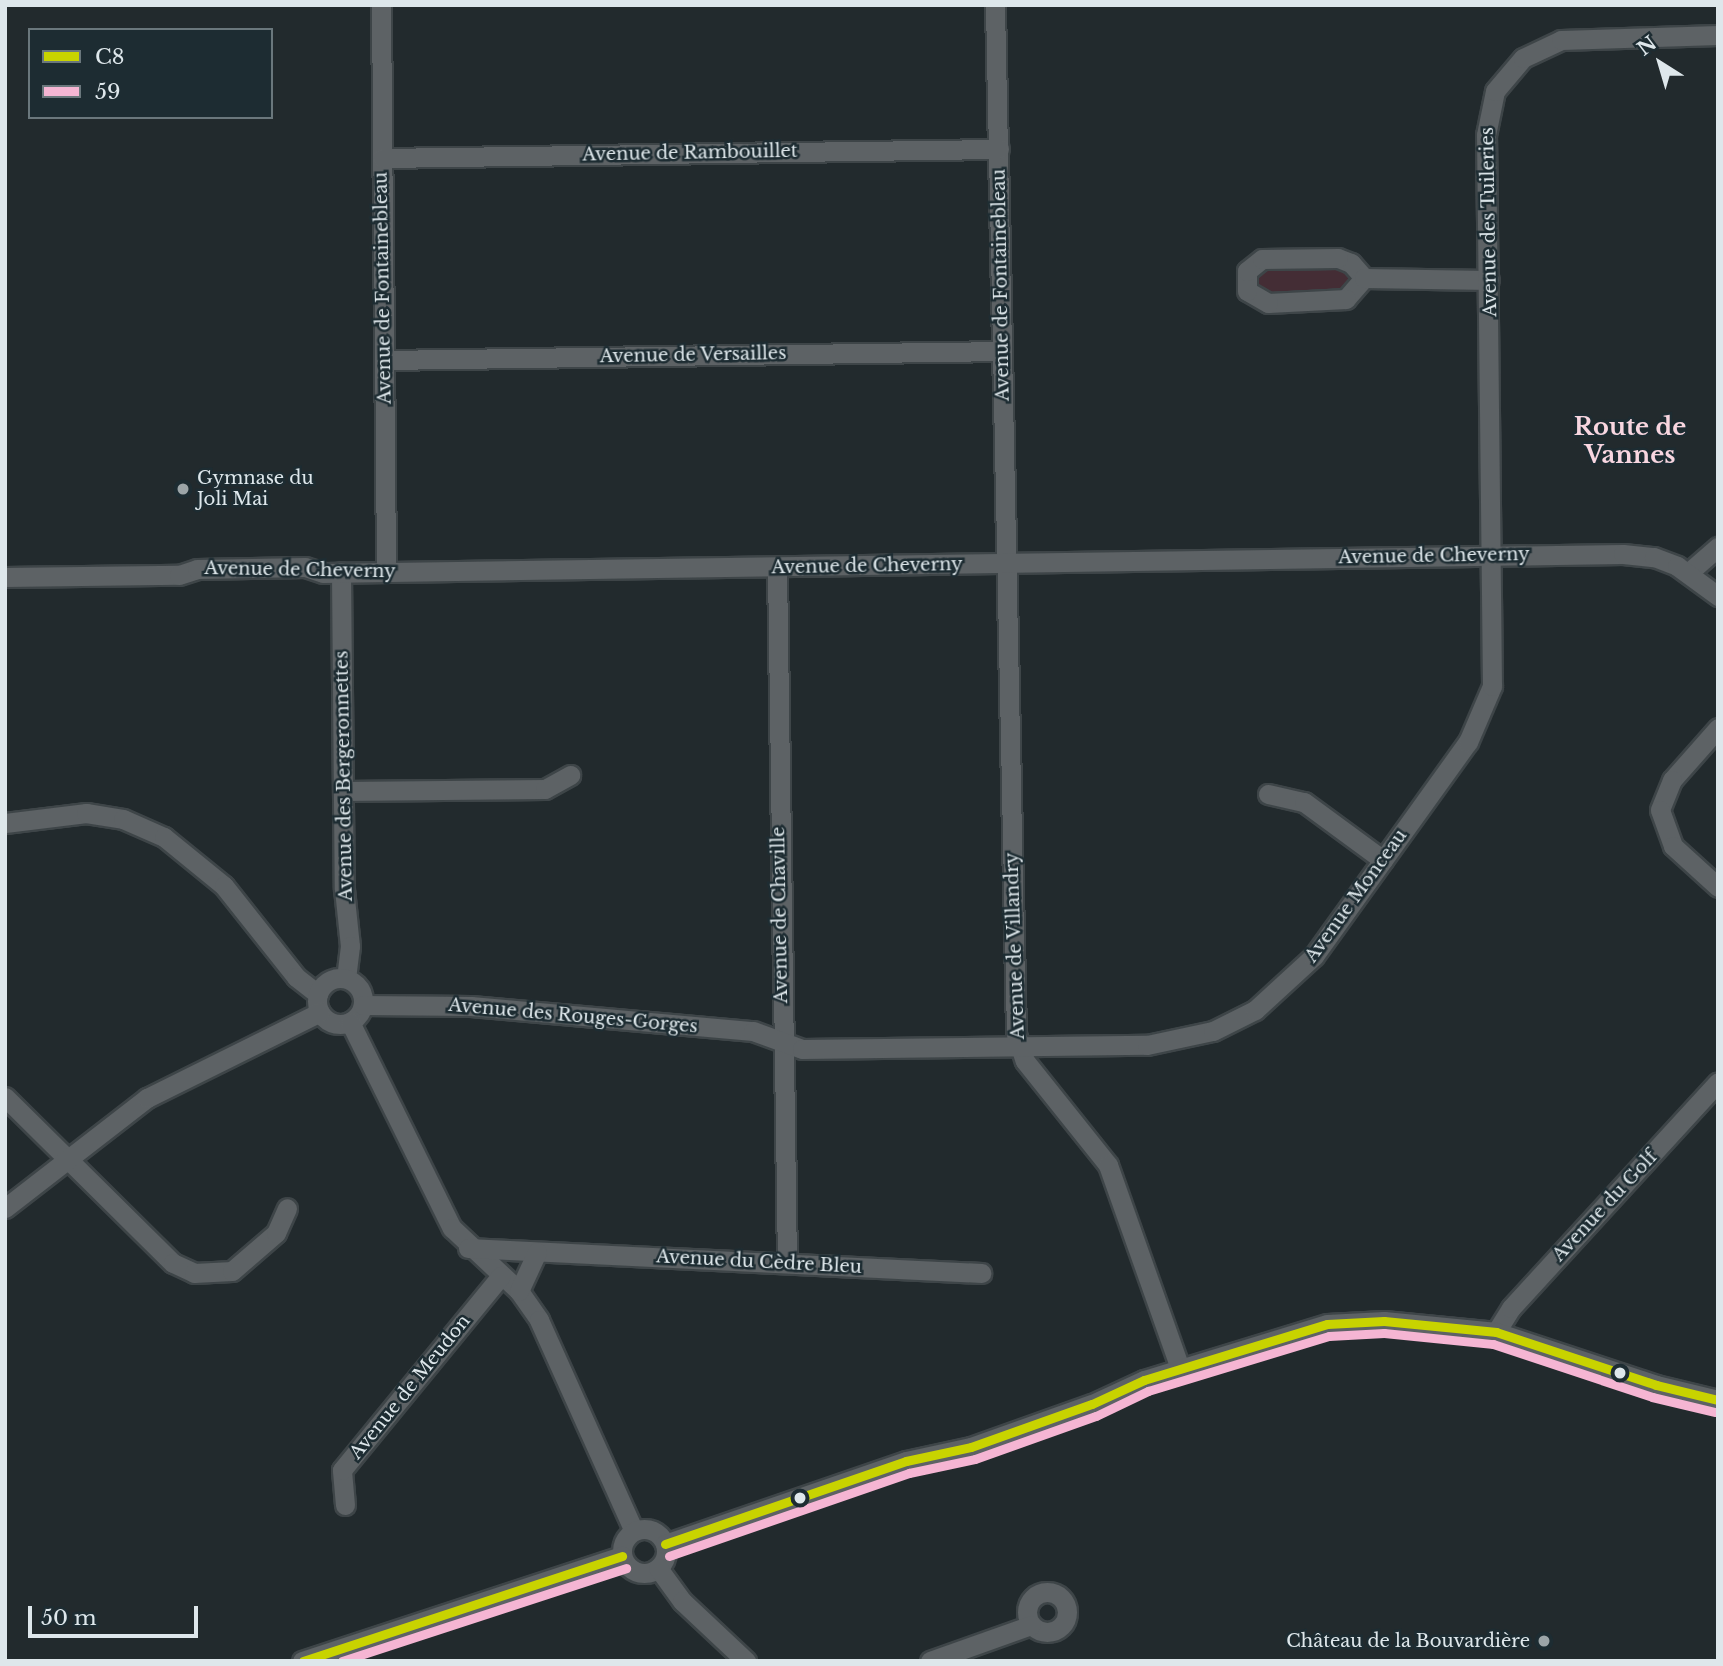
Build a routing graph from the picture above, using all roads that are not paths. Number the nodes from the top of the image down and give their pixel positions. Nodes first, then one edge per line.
1 (381, 5) edge
2 (995, 5) edge
3 (1718, 35) edge
4 (999, 149) junction
5 (382, 158) junction
6 (1364, 278) junction
7 (1489, 280) junction
8 (1003, 351) junction
9 (384, 360) junction
10 (1718, 547) edge
11 (1494, 555) junction
12 (1007, 564) junction
13 (777, 567) junction
14 (341, 572) junction
15 (386, 572) junction
16 (1688, 573) junction
17 (5, 577) edge
18 (1718, 596) edge
19 (1718, 727) edge
20 (570, 775) dead end
21 (343, 791) junction
22 (1268, 794) dead end
23 (5, 823) edge
24 (1383, 860) junction
25 (1718, 887) edge
26 (346, 978) junction
27 (319, 1003) junction
28 (363, 1005) junction
29 (350, 1021) junction
30 (782, 1041) junction
31 (1018, 1048) junction
32 (1718, 1083) edge
33 (5, 1097) edge
34 (68, 1160) junction
35 (5, 1208) edge
36 (287, 1209) dead end
37 (468, 1248) junction
38 (537, 1252) junction
39 (787, 1263) junction
40 (981, 1273) dead end
41 (501, 1276) junction
42 (519, 1291) junction
43 (1496, 1332) junction
44 (1180, 1368) junction
45 (1718, 1400) edge
46 (345, 1506) dead end
47 (635, 1531) junction
48 (665, 1544) junction
49 (622, 1556) junction
50 (658, 1568) junction
51 (1031, 1625) dead end
52 (359, 1652) edge
53 (302, 1661) edge
54 (746, 1661) edge
55 (930, 1661) edge

1 - 5 street, Avenue de Fontainebleau
2 - 4 street, Avenue de Fontainebleau
3 - 7 street, Avenue des Tuileries
4 - 5 street, Avenue de Rambouillet
4 - 8 street, Avenue de Fontainebleau
5 - 9 street, Avenue de Fontainebleau
6 - 6 street
6 - 7 street
7 - 11 street, Avenue des Tuileries
8 - 9 street, Avenue de Versailles
8 - 12 street, Avenue de Fontainebleau
9 - 15 street, Avenue de Fontainebleau
10 - 16 street
11 - 12 street, Avenue de Cheverny
11 - 16 street, Avenue de Cheverny
11 - 24 street, Avenue Monceau
12 - 13 street, Avenue de Cheverny
12 - 31 street, Avenue de Villandry
13 - 15 street, Avenue de Cheverny
13 - 30 street, Avenue de Chaville
14 - 15 street, Avenue de Cheverny
14 - 17 street, Avenue de Cheverny
14 - 21 street, Avenue des Bergeronnettes
16 - 18 street, Avenue de Cheverny
19 - 25 street
20 - 21 street
21 - 26 street, Avenue des Bergeronnettes
22 - 24 street
23 - 27 street
24 - 31 street, Avenue Monceau
26 - 27 street
26 - 28 street
27 - 29 street
27 - 34 street
28 - 29 street
28 - 30 street, Avenue des Rouges-Gorges
29 - 37 street
30 - 31 street, Avenue Monceau
30 - 39 street, Avenue de Chaville
31 - 44 street, Avenue de Villandry
32 - 43 street, Avenue du Golf
33 - 34 street
34 - 35 street
34 - 36 street
37 - 38 street, Avenue du Cèdre Bleu
37 - 41 street
38 - 39 street, Avenue du Cèdre Bleu
38 - 42 street
39 - 40 street, Avenue du Cèdre Bleu
41 - 42 street
41 - 46 street, Avenue de Meudon
42 - 47 street
43 - 44 street
43 - 45 street
44 - 48 street
47 - 48 street
47 - 49 street
48 - 50 street
49 - 50 street
49 - 52 street
50 - 54 street
51 - 55 street
52 - 53 street

